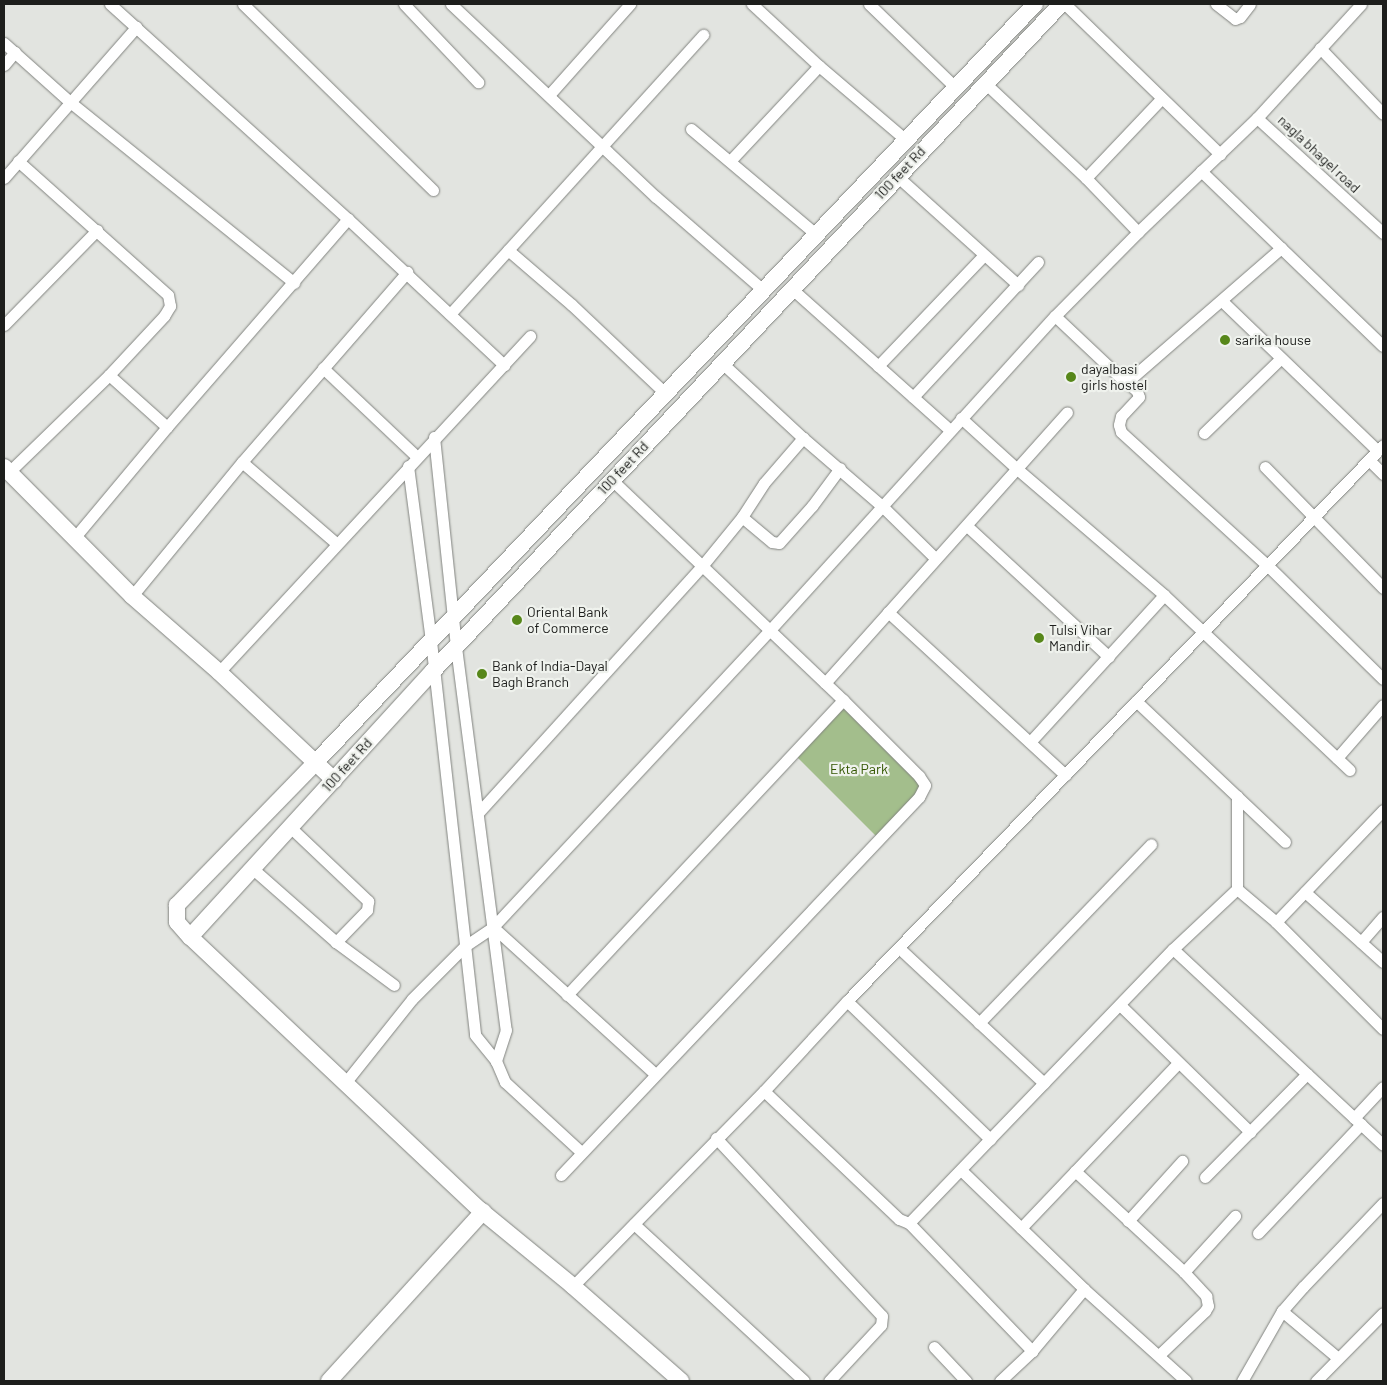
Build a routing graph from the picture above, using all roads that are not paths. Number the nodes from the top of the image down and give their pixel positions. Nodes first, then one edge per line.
1 (110, 4) edge
2 (243, 4) edge
3 (404, 4) edge
4 (451, 4) edge
5 (630, 4) edge
6 (752, 4) edge
7 (1035, 4) edge
8 (1061, 4) edge
9 (1065, 4) edge
10 (1216, 4) edge
11 (1250, 4) edge
12 (1361, 4) edge
13 (877, 6) edge
14 (136, 28) junction
15 (703, 35) dead end
16 (4, 43) edge
17 (1320, 48) junction
18 (14, 52) junction
19 (4, 65) edge
20 (819, 66) junction
21 (478, 82) dead end
22 (985, 84) junction
23 (956, 88) junction
24 (549, 95) junction
25 (1162, 98) junction
26 (70, 102) junction
27 (1383, 114) edge
28 (1257, 118) junction
29 (691, 129) dead end
30 (906, 140) junction
31 (602, 146) junction
32 (1220, 154) junction
33 (18, 161) junction
34 (730, 161) junction
35 (1202, 171) junction
36 (898, 176) junction
37 (4, 178) edge
38 (1086, 178) junction
39 (433, 190) dead end
40 (348, 218) junction
41 (97, 230) junction
42 (1138, 232) junction
43 (1383, 233) edge
44 (817, 235) junction
45 (1281, 248) junction
46 (508, 250) junction
47 (984, 254) junction
48 (1038, 262) dead end
49 (406, 272) junction
50 (294, 283) junction
51 (1018, 285) junction
52 (791, 288) junction
53 (764, 291) junction
54 (1222, 301) junction
55 (450, 314) junction
56 (1055, 316) junction
57 (4, 324) edge
58 (530, 336) dead end
59 (1383, 346) edge
60 (1282, 358) junction
61 (722, 363) junction
62 (504, 365) junction
63 (878, 366) junction
64 (323, 368) junction
65 (109, 375) junction
66 (1126, 382) junction
67 (666, 394) junction
68 (913, 397) junction
69 (1067, 412) dead end
70 (962, 418) junction
71 (167, 427) junction
72 (950, 430) junction
73 (1204, 432) dead end
74 (434, 437) junction
75 (803, 438) junction
76 (1381, 448) edge
77 (416, 456) junction
78 (1369, 460) junction
79 (242, 462) junction
80 (408, 466) junction
81 (1265, 467) dead end
82 (840, 468) junction
83 (1016, 468) junction
84 (6, 469) edge
85 (1383, 474) edge
86 (612, 480) junction
87 (883, 507) junction
88 (1314, 516) junction
89 (742, 517) junction
90 (967, 526) junction
91 (76, 537) junction
92 (336, 544) junction
93 (935, 558) junction
94 (702, 566) junction
95 (1268, 566) junction
96 (1383, 588) edge
97 (1164, 595) junction
98 (132, 596) junction
99 (888, 612) junction
100 (453, 618) junction
101 (769, 631) junction
102 (1203, 631) junction
103 (431, 641) junction
104 (456, 647) junction
105 (1109, 658) junction
106 (433, 671) junction
107 (219, 672) junction
108 (1383, 679) edge
109 (825, 683) junction
110 (843, 700) junction
111 (1136, 701) junction
112 (1383, 705) edge
113 (1030, 742) junction
114 (1337, 758) junction
115 (315, 763) junction
116 (1350, 770) dead end
117 (1065, 775) junction
118 (334, 780) junction
119 (1237, 796) junction
120 (1383, 810) edge
121 (478, 813) junction
122 (290, 827) junction
123 (1286, 842) dead end
124 (1151, 844) dead end
125 (253, 869) junction
126 (1237, 889) junction
127 (1305, 892) junction
128 (1383, 917) edge
129 (1276, 922) junction
130 (493, 928) junction
131 (190, 938) junction
132 (336, 942) junction
133 (1361, 942) junction
134 (465, 946) junction
135 (899, 948) junction
136 (1173, 949) junction
137 (1383, 962) edge
138 (394, 985) dead end
139 (567, 995) junction
140 (847, 1001) junction
141 (1120, 1004) junction
142 (979, 1023) junction
143 (1383, 1029) edge
144 (496, 1061) junction
145 (1178, 1063) junction
146 (655, 1074) junction
147 (1307, 1074) junction
148 (345, 1083) junction
149 (1044, 1083) junction
150 (1383, 1087) edge
151 (764, 1091) junction
152 (1357, 1121) junction
153 (1250, 1132) junction
154 (716, 1138) junction
155 (990, 1139) junction
156 (1383, 1145) edge
157 (581, 1152) junction
158 (1182, 1161) dead end
159 (962, 1171) junction
160 (1074, 1171) junction
161 (561, 1175) dead end
162 (1205, 1177) dead end
163 (1383, 1204) edge
164 (483, 1212) junction
165 (1236, 1216) dead end
166 (1128, 1220) junction
167 (909, 1223) junction
168 (634, 1224) junction
169 (1021, 1228) junction
170 (1258, 1233) dead end
171 (1184, 1272) junction
172 (572, 1286) junction
173 (1084, 1289) junction
174 (1282, 1311) junction
175 (1383, 1313) edge
176 (934, 1347) dead end
177 (1032, 1351) junction
178 (1159, 1355) junction
179 (1338, 1358) junction
180 (330, 1381) edge
181 (681, 1381) edge
182 (804, 1381) edge
183 (829, 1381) edge
184 (966, 1381) edge
185 (1000, 1381) edge
186 (1186, 1381) edge
187 (1242, 1381) edge
188 (1316, 1381) edge

1 - 14 street
2 - 39 street
3 - 21 street
4 - 24 street
5 - 24 street
6 - 20 street
7 - 23 main road
8 - 22 main road, 100 feet Rd
9 - 25 street
10 - 11 street
12 - 17 street
13 - 23 street
14 - 26 street
14 - 40 street
15 - 31 street
16 - 18 street
17 - 27 street
17 - 28 street
18 - 19 street
18 - 26 street
20 - 30 street
20 - 34 street
22 - 36 main road, 100 feet Rd
22 - 38 street
23 - 30 main road
24 - 31 street
25 - 32 street
25 - 38 street
26 - 33 street
26 - 50 street
28 - 32 street
28 - 43 street, nagla bhagel road
29 - 34 street
30 - 44 main road
31 - 46 street
31 - 53 street
32 - 35 street
33 - 37 street
33 - 41 street
34 - 44 street
35 - 42 street
35 - 45 street
36 - 47 street
36 - 52 main road, 100 feet Rd
38 - 42 street
40 - 49 street
40 - 50 street
41 - 57 street
41 - 65 street
42 - 56 street
44 - 53 main road
45 - 54 street
45 - 59 street
46 - 55 street
46 - 67 street
47 - 51 street
47 - 63 street
48 - 51 street
49 - 55 street
49 - 64 street
50 - 71 street
51 - 68 street
52 - 61 main road, 100 feet Rd
52 - 63 street
53 - 67 main road
54 - 60 street
54 - 66 street
55 - 62 street
56 - 66 street
56 - 70 street
58 - 62 street
60 - 73 street
60 - 76 street
61 - 75 street
61 - 86 main road, 100 feet Rd
62 - 74 street
63 - 68 street
64 - 77 street
64 - 79 street
65 - 71 street
65 - 84 street
66 - 95 street
67 - 100 main road
68 - 72 street
69 - 83 street
70 - 72 street
70 - 83 street
71 - 91 street
72 - 87 street
74 - 77 street
74 - 100 street
75 - 82 street
75 - 89 street
76 - 78 street
77 - 80 street
78 - 85 street
78 - 88 street
79 - 92 street
79 - 98 street
80 - 92 street
80 - 103 street
81 - 88 street
82 - 87 street
82 - 89 street
83 - 90 street
83 - 97 street
84 - 91 main road
86 - 94 street
86 - 104 main road, 100 feet Rd
87 - 93 street
87 - 101 street
88 - 95 street
88 - 96 street
89 - 94 street
90 - 93 street
90 - 105 street
91 - 98 main road
92 - 107 street
93 - 99 street
94 - 101 street
94 - 121 street
95 - 102 street
95 - 108 street
97 - 102 street
97 - 105 street
98 - 107 main road
99 - 109 street
99 - 113 street
100 - 103 main road
100 - 104 street
101 - 109 street
101 - 130 street
102 - 111 street
102 - 114 street
103 - 106 street
103 - 115 main road
104 - 106 main road, 100 feet Rd
104 - 121 street
105 - 113 street
106 - 118 main road, 100 feet Rd
106 - 134 street
107 - 115 main road
109 - 110 street
110 - 139 street
110 - 146 street
111 - 117 street
111 - 119 street
112 - 114 street
113 - 117 street
114 - 116 street
115 - 118 main road
115 - 131 main road
117 - 135 street
118 - 122 main road, 100 feet Rd
119 - 123 street
119 - 126 street
120 - 127 street
121 - 130 street
122 - 125 main road, 100 feet Rd
122 - 132 street
124 - 142 street
125 - 131 main road, 100 feet Rd
125 - 132 street
126 - 129 street
126 - 136 street
127 - 129 street
127 - 133 street
128 - 133 street
129 - 143 street
130 - 134 street
130 - 139 street
130 - 144 street
131 - 148 main road
132 - 138 street
133 - 137 street
134 - 144 street
134 - 148 street
135 - 140 street
135 - 142 street
136 - 141 street
136 - 147 street
139 - 146 street
140 - 151 street
140 - 155 street
141 - 145 street
141 - 149 street
142 - 149 street
144 - 157 street
145 - 153 street
145 - 160 street
146 - 157 street
147 - 152 street
147 - 153 street
148 - 164 main road
149 - 155 street
150 - 152 street
151 - 154 street
151 - 167 street
152 - 156 street
152 - 170 street
153 - 162 street
154 - 168 street
154 - 183 street
155 - 159 street
157 - 161 street
158 - 166 street
159 - 167 street
159 - 169 street
160 - 166 street
160 - 169 street
163 - 174 street
164 - 172 main road
164 - 180 main road
165 - 171 street
166 - 171 street
167 - 177 street
168 - 172 street
168 - 182 street
169 - 173 street
171 - 178 street
172 - 181 main road
173 - 177 street
173 - 178 street
174 - 179 street
174 - 187 street
175 - 179 street
176 - 184 street
177 - 185 street
178 - 186 street
179 - 188 street

